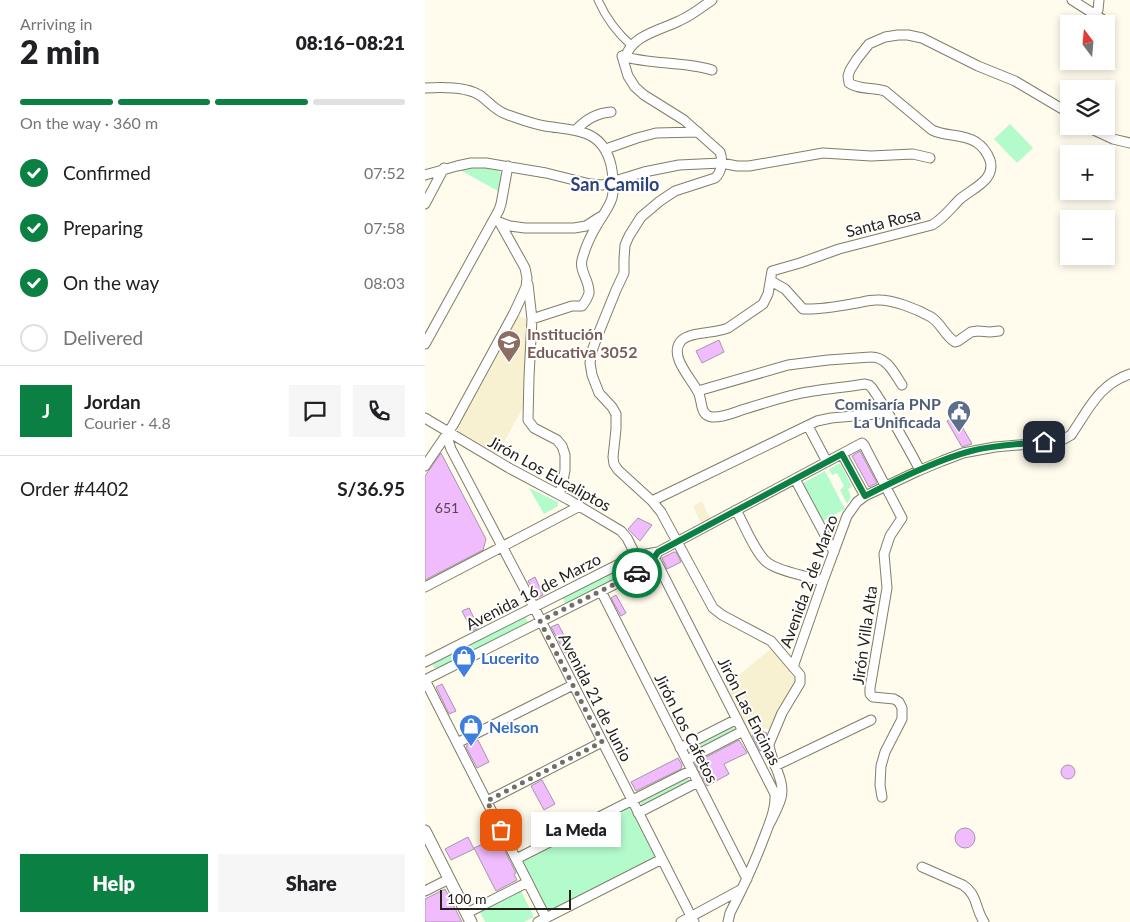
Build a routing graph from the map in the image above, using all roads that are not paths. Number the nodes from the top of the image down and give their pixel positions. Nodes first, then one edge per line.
1 (598, 0) edge
2 (712, 0) edge
3 (1072, 0) edge
4 (1099, 0) edge
5 (1094, 15) joint
6 (632, 46) junction
7 (622, 56) junction
8 (712, 70) dead end
9 (425, 88) edge
10 (1060, 108) edge
11 (611, 112) dead end
12 (576, 130) junction
13 (698, 132) junction
14 (1103, 135) edge
15 (1130, 143) edge
16 (606, 149) junction
17 (929, 158) dead end
18 (721, 163) junction
19 (508, 166) junction
20 (444, 168) junction
21 (425, 175) edge
22 (613, 182) junction
23 (425, 204) edge
24 (602, 216) junction
25 (497, 221) junction
26 (527, 278) junction
27 (771, 280) junction
28 (532, 319) junction
29 (999, 331) dead end
30 (425, 344) edge
31 (1130, 374) edge
32 (903, 385) dead end
33 (698, 391) junction
34 (888, 413) junction
35 (425, 418) edge
36 (808, 426) junction
37 (448, 432) junction
38 (842, 454) junction
39 (827, 462) junction
40 (425, 466) edge
41 (920, 470) junction
42 (795, 479) junction
43 (886, 486) junction
44 (559, 494) junction
45 (865, 496) junction
46 (652, 501) junction
47 (580, 506) junction
48 (737, 510) junction
49 (678, 542) junction
50 (502, 547) junction
51 (834, 552) junction
52 (655, 554) junction
53 (635, 556) junction
54 (643, 570) junction
55 (823, 581) junction
56 (425, 587) edge
57 (601, 591) junction
58 (533, 607) junction
59 (540, 621) junction
60 (425, 662) edge
61 (793, 667) junction
62 (425, 680) edge
63 (573, 685) junction
64 (737, 719) junction
65 (871, 720) dead end
66 (743, 731) junction
67 (602, 742) junction
68 (457, 743) junction
69 (681, 748) junction
70 (687, 760) junction
71 (775, 766) junction
72 (692, 770) junction
73 (698, 782) junction
74 (882, 797) dead end
75 (632, 800) junction
76 (487, 801) junction
77 (638, 813) junction
78 (770, 823) junction
79 (425, 831) edge
80 (517, 859) junction
81 (662, 860) junction
82 (922, 867) dead end
83 (449, 879) junction
84 (747, 879) junction
85 (528, 882) junction
86 (742, 889) junction
87 (425, 891) edge
88 (469, 917) edge
89 (692, 919) edge
90 (542, 920) edge
91 (681, 922) edge
92 (727, 922) edge
93 (984, 922) edge

1 - 6 street
2 - 6 street
3 - 5 street
4 - 5 street
6 - 7 street
7 - 8 street
7 - 13 street
9 - 12 street
10 - 27 street, Santa Rosa
11 - 12 street
12 - 16 street
13 - 16 street
13 - 18 street
14 - 15 street
16 - 22 street
17 - 18 street
18 - 22 street
18 - 46 street
19 - 20 street
19 - 22 street
19 - 25 street
20 - 21 street
20 - 23 street
22 - 24 street
24 - 25 street
24 - 28 street
25 - 26 street
25 - 30 street
26 - 28 street
26 - 37 street
27 - 29 street
27 - 33 street
28 - 44 street
31 - 41 street, Avenida 2 de Marzo
32 - 33 street
33 - 34 street
34 - 36 street
34 - 41 street
35 - 37 street, Jirón Los Eucaliptos
36 - 39 street
36 - 46 street
37 - 40 street
37 - 44 street, Jirón Los Eucaliptos
37 - 50 street, Avenida 21 de Junio
38 - 39 street
38 - 43 street
38 - 45 street
39 - 42 street
41 - 43 street, Avenida 2 de Marzo
42 - 48 street
42 - 51 street
43 - 45 street, Avenida 2 de Marzo
43 - 74 street, Jirón Villa Alta
44 - 47 street, Jirón Los Eucaliptos
45 - 51 street, Avenida 2 de Marzo
46 - 49 street
47 - 50 street
47 - 53 street, Jirón Los Eucaliptos
48 - 49 street
48 - 55 street
49 - 52 street
49 - 61 street
50 - 56 street
50 - 58 street, Avenida 21 de Junio
51 - 55 street, Avenida 2 de Marzo
52 - 53 street, Avenida 16 de Marzo
52 - 54 street, Avenida 16 de Marzo
52 - 64 street, Jirón Las Encinas
53 - 54 street, Jirón Los Eucaliptos
53 - 58 street, Avenida 16 de Marzo
54 - 57 street, Avenida 16 de Marzo
55 - 61 street, Avenida 2 de Marzo
57 - 59 street, Avenida 16 de Marzo
57 - 69 street, Jirón Los Cafetos
58 - 59 street, Avenida 21 de Junio
58 - 60 street, Avenida 16 de Marzo
59 - 62 street, Avenida 16 de Marzo
59 - 63 street, Avenida 21 de Junio
61 - 71 street, Avenida 2 de Marzo
62 - 68 street
63 - 67 street, Avenida 21 de Junio
63 - 68 street
64 - 66 street, Jirón Las Encinas
64 - 69 street
65 - 71 street
66 - 70 street
66 - 78 street, Jirón Las Encinas
67 - 75 street, Avenida 21 de Junio
67 - 76 street
68 - 76 street
69 - 70 street, Jirón Los Cafetos
70 - 72 street, Jirón Los Cafetos
71 - 78 street, Avenida 2 de Marzo
72 - 73 street, Jirón Los Cafetos
72 - 75 street
73 - 77 street
73 - 84 street, Jirón Los Cafetos
75 - 77 street, Avenida 21 de Junio
75 - 80 street
76 - 80 street
77 - 81 street, Avenida 21 de Junio
78 - 84 street, Jirón Las Encinas
79 - 83 street
80 - 85 street
81 - 89 street, Avenida 21 de Junio
81 - 90 street
82 - 93 street
83 - 87 street
83 - 88 street
84 - 86 street, Jirón Las Encinas
85 - 88 street
85 - 90 street
86 - 89 street
86 - 92 street, Jirón Las Encinas
89 - 91 street

